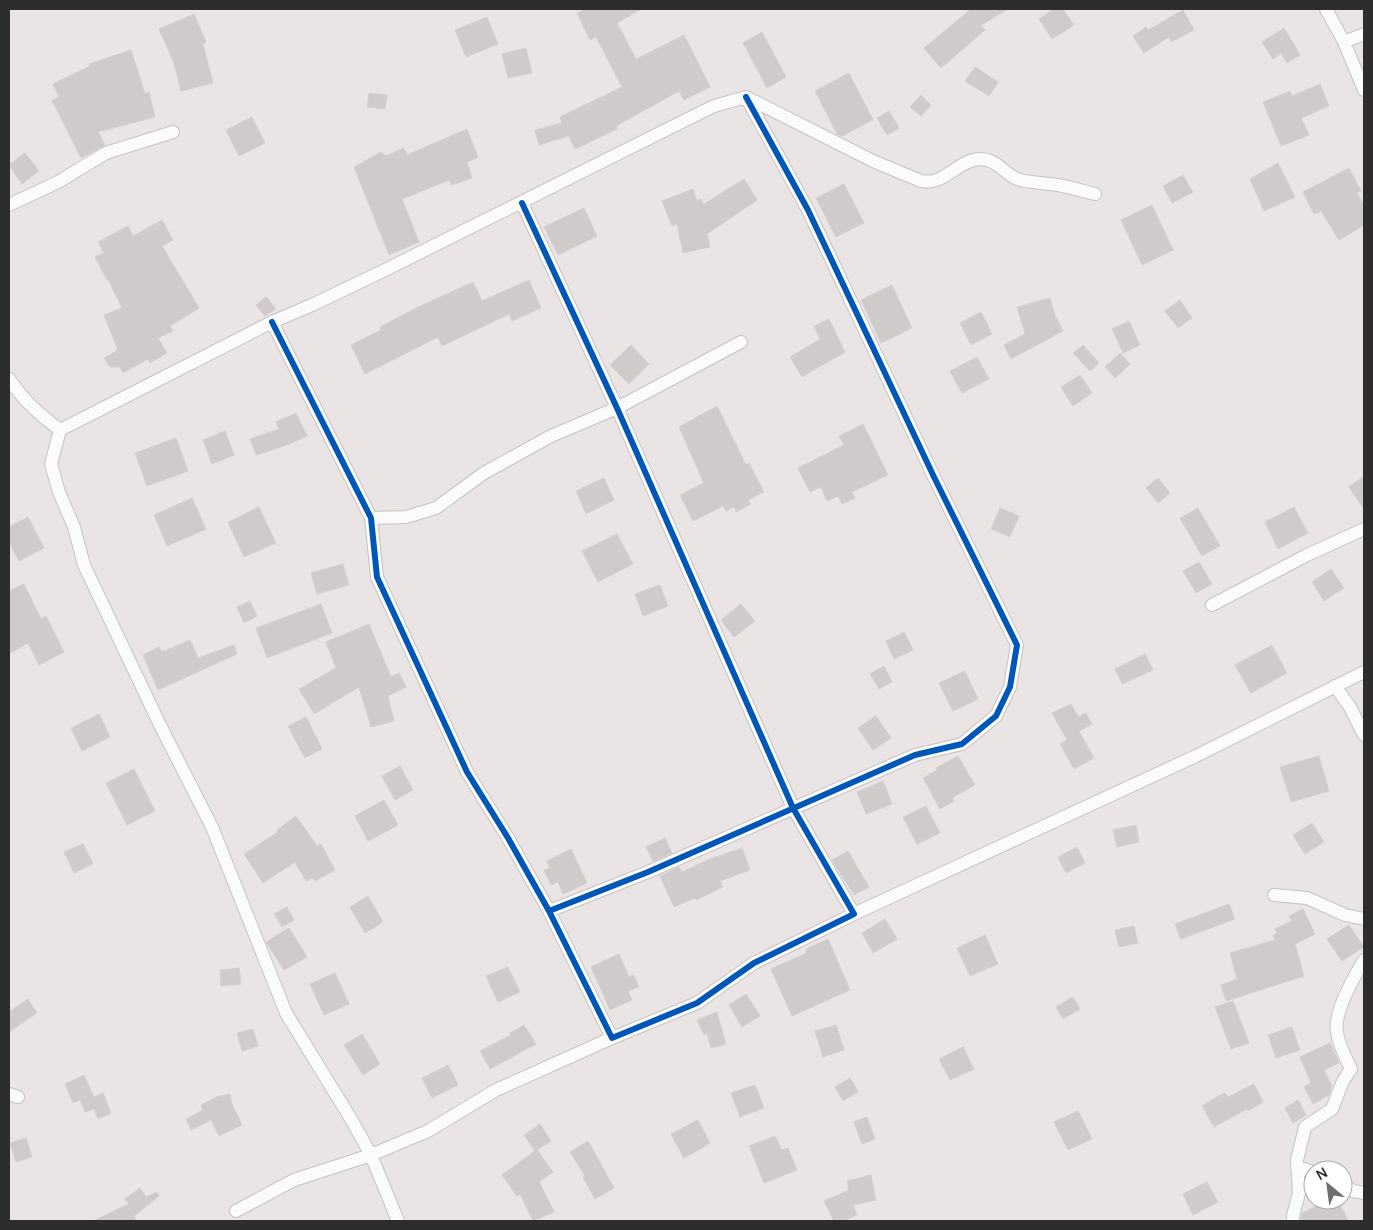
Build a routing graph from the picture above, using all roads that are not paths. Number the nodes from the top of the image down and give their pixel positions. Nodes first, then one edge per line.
1 (1326, 9) edge
2 (1364, 34) edge
3 (1344, 42) junction
4 (1364, 90) edge
5 (746, 98) junction
6 (173, 132) dead end
7 (1095, 194) dead end
8 (522, 203) junction
9 (9, 205) edge
10 (272, 322) junction
11 (741, 342) dead end
12 (9, 379) edge
13 (616, 408) junction
14 (60, 430) junction
15 (371, 518) junction
16 (1364, 529) edge
17 (1212, 605) dead end
18 (1364, 672) edge
19 (1335, 686) junction
20 (1364, 735) edge
21 (792, 808) junction
22 (1274, 894) dead end
23 (549, 911) junction
24 (854, 914) junction
25 (1364, 919) edge
26 (1364, 960) edge
27 (612, 1038) junction
28 (371, 1155) junction
29 (1297, 1168) junction
30 (1303, 1170) edge
31 (236, 1211) dead end
32 (398, 1221) edge
33 (1293, 1221) edge

1 - 3 street
2 - 3 street
3 - 4 street
5 - 7 street
5 - 8 street
5 - 21 street
6 - 9 street
8 - 10 street
8 - 13 street
10 - 14 street
10 - 15 street
11 - 13 street
12 - 14 street
13 - 15 street
13 - 21 street
14 - 28 street
15 - 23 street
16 - 17 street
18 - 19 street
19 - 20 street
19 - 24 street
21 - 23 street
21 - 24 street
22 - 25 street
23 - 27 street
24 - 27 street
26 - 29 street
27 - 28 street
28 - 31 street
28 - 32 street
29 - 30 street
29 - 33 street

